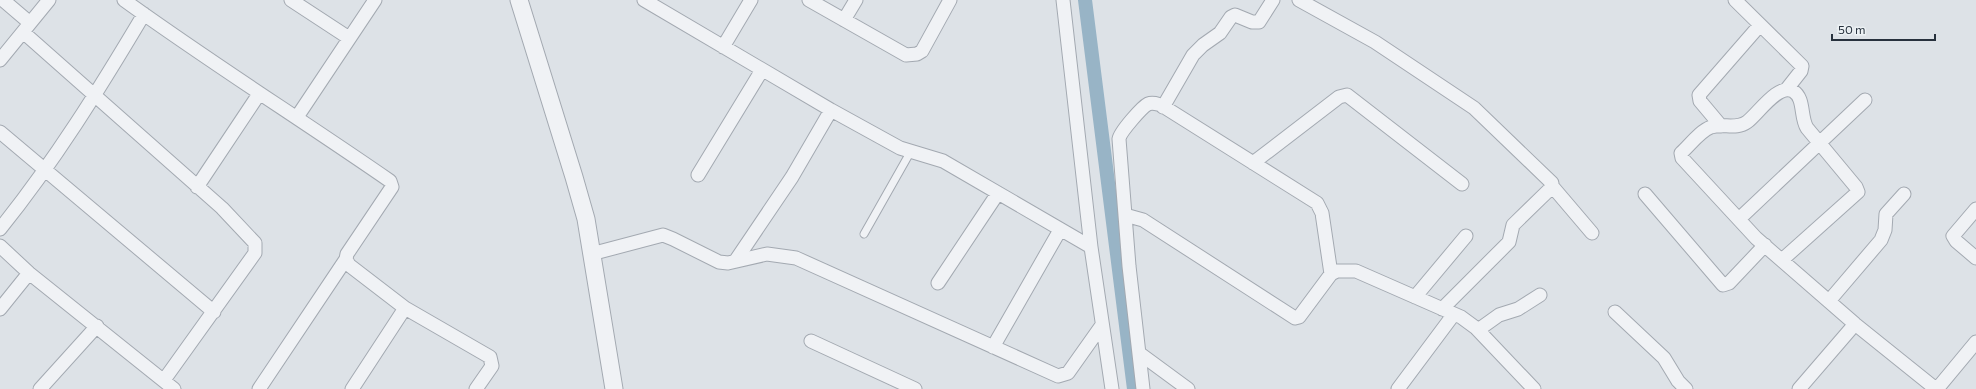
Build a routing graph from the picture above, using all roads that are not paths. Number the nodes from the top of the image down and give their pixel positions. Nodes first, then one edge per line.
1 (3, 0) edge
2 (49, 0) edge
3 (124, 0) edge
4 (291, 0) edge
5 (375, 0) edge
6 (519, 0) edge
7 (644, 0) edge
8 (751, 0) edge
9 (809, 0) edge
10 (856, 0) edge
11 (950, 0) edge
12 (1063, 0) edge
13 (1273, 0) edge
14 (1299, 0) edge
15 (1735, 0) edge
16 (144, 14) junction
17 (844, 20) junction
18 (1760, 25) junction
19 (26, 28) junction
20 (349, 38) junction
21 (723, 47) junction
22 (0, 60) edge
23 (762, 70) junction
24 (1786, 90) junction
25 (260, 94) junction
26 (95, 96) junction
27 (1865, 100) dead end
28 (1163, 107) junction
29 (831, 110) junction
30 (297, 117) junction
31 (1721, 126) junction
32 (0, 132) edge
33 (1818, 143) junction
34 (911, 151) junction
35 (1253, 163) junction
36 (44, 170) junction
37 (698, 175) dead end
38 (1462, 184) dead end
39 (1552, 186) junction
40 (197, 187) junction
41 (998, 193) junction
42 (1645, 194) dead end
43 (1904, 194) dead end
44 (1976, 209) edge
45 (1125, 215) junction
46 (1739, 219) junction
47 (0, 228) edge
48 (1060, 230) junction
49 (1592, 232) dead end
50 (864, 234) dead end
51 (1466, 236) dead end
52 (1765, 245) junction
53 (0, 246) edge
54 (1091, 247) junction
55 (591, 254) junction
56 (1976, 258) edge
57 (346, 259) junction
58 (736, 260) junction
59 (1782, 260) junction
60 (29, 273) junction
61 (1331, 274) junction
62 (938, 283) dead end
63 (1540, 295) dead end
64 (1415, 297) junction
65 (1829, 301) junction
66 (405, 308) junction
67 (0, 309) edge
68 (1442, 309) junction
69 (214, 312) junction
70 (1615, 312) dead end
71 (1454, 314) junction
72 (1855, 324) junction
73 (97, 326) junction
74 (1102, 326) junction
75 (1478, 330) junction
76 (811, 341) dead end
77 (1976, 342) edge
78 (993, 346) junction
79 (1139, 353) junction
80 (164, 380) junction
81 (40, 389) edge
82 (174, 389) edge
83 (258, 389) edge
84 (352, 389) edge
85 (476, 389) edge
86 (614, 389) edge
87 (915, 389) edge
88 (1112, 389) edge
89 (1142, 389) edge
90 (1188, 389) edge
91 (1398, 389) edge
92 (1534, 389) edge
93 (1686, 389) edge
94 (1799, 389) edge
95 (1936, 389) edge

1 - 19 street
2 - 19 street
3 - 16 street
4 - 20 street
5 - 20 street
6 - 55 street
7 - 21 street
8 - 21 street
9 - 17 street
10 - 17 street
11 - 17 street
12 - 54 street
13 - 28 street
14 - 39 street
15 - 18 street
16 - 25 street
16 - 26 street
18 - 24 street
18 - 31 street
19 - 22 street
19 - 26 street
20 - 30 street
21 - 23 street
23 - 29 street
23 - 37 street
24 - 31 street
24 - 33 street
25 - 30 street
25 - 40 street
26 - 36 street
26 - 40 street
27 - 33 street
28 - 35 street
28 - 45 street
29 - 34 street
29 - 58 street
30 - 57 street
31 - 46 street
32 - 36 street
33 - 46 street
33 - 59 street
34 - 41 street
34 - 50 lane
35 - 38 street
35 - 61 street
36 - 47 street
36 - 69 street
39 - 49 street
39 - 68 street
40 - 69 street
41 - 48 street
41 - 62 street
42 - 52 street
43 - 65 street
44 - 56 street
45 - 61 street
45 - 79 street
46 - 52 street
48 - 54 street
48 - 78 street
51 - 64 street
52 - 59 street
53 - 60 street
54 - 74 street
55 - 58 street
55 - 86 street
57 - 66 street
57 - 83 street
58 - 78 street
59 - 65 street
60 - 67 street
60 - 73 street
61 - 64 street
63 - 75 street
64 - 68 street
65 - 72 street
66 - 84 street
66 - 85 street
68 - 71 street
69 - 80 street
70 - 93 street
71 - 75 street
71 - 91 street
72 - 94 street
72 - 95 street
73 - 80 street
73 - 81 street
74 - 78 street
74 - 88 street
75 - 92 street
76 - 87 street
77 - 95 street
79 - 89 street
79 - 90 street
80 - 82 street

